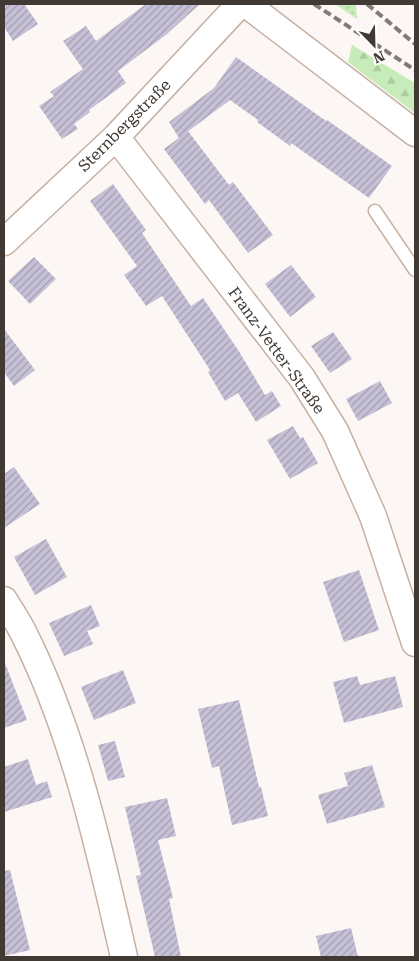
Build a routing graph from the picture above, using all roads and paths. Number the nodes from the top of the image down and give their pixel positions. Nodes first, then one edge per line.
1 (240, 4) edge
2 (246, 4) edge
3 (415, 133) edge
4 (116, 137) junction
5 (375, 211) dead end
6 (4, 242) edge
7 (415, 270) edge
8 (4, 600) edge
9 (415, 643) edge
10 (124, 957) edge

1 - 4 street, Sternbergstraße
2 - 3 street
4 - 6 street, Sternbergstraße
4 - 9 street, Franz-Vetter-Straße
5 - 7 lane
8 - 10 street

